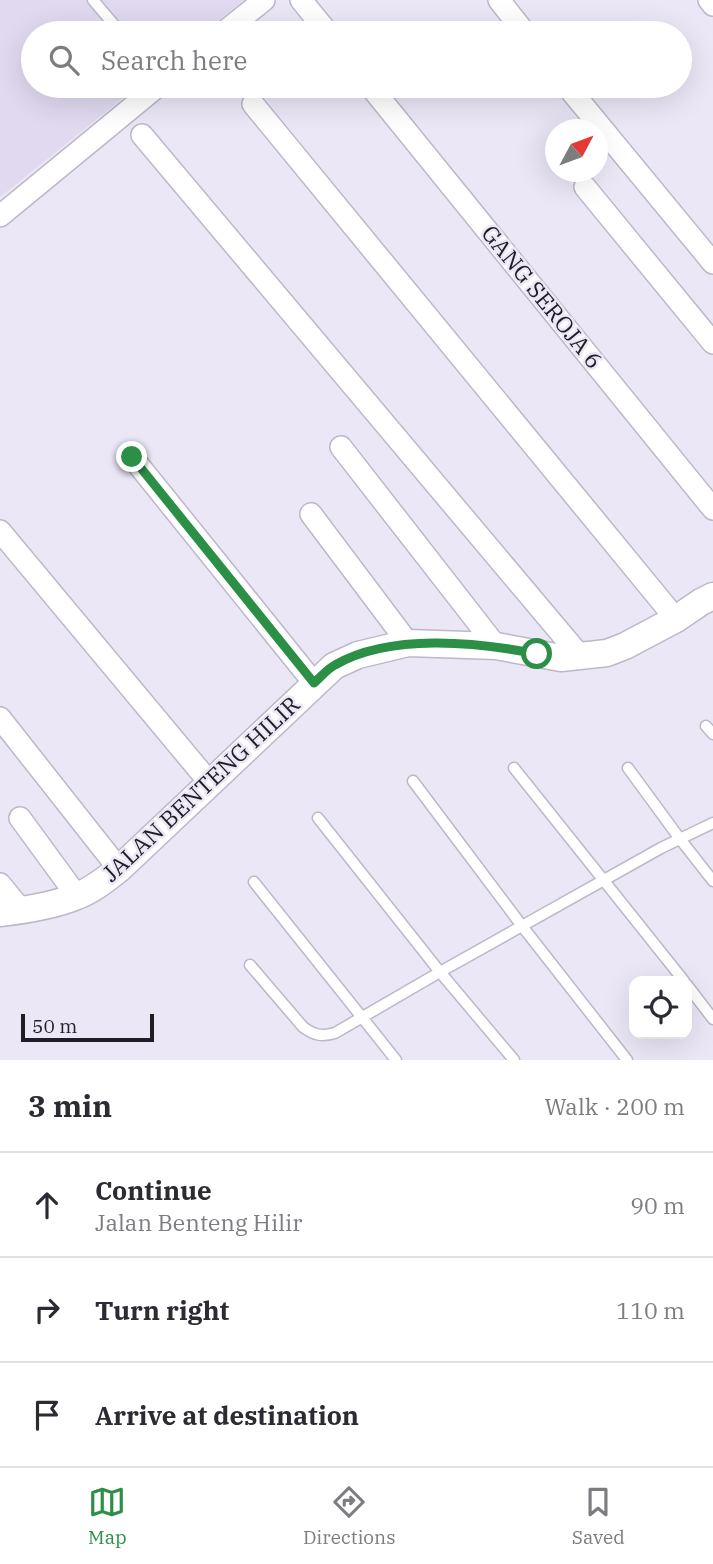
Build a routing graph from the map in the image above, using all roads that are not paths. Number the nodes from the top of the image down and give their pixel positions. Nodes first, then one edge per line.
1 (93, 0) edge
2 (264, 0) edge
3 (301, 0) edge
4 (499, 0) edge
5 (709, 0) edge
6 (713, 5) edge
7 (111, 21) edge
8 (238, 21) edge
9 (318, 21) edge
10 (516, 21) edge
11 (143, 98) edge
12 (380, 98) edge
13 (577, 98) edge
14 (253, 104) dead end
15 (142, 135) dead end
16 (584, 187) dead end
17 (0, 216) edge
18 (713, 263) edge
19 (713, 343) edge
20 (341, 447) dead end
21 (132, 457) dead end
22 (713, 509) edge
23 (311, 514) dead end
24 (0, 531) edge
25 (713, 596) edge
26 (676, 619) junction
27 (408, 643) junction
28 (496, 646) junction
29 (581, 657) junction
30 (314, 683) junction
31 (0, 718) edge
32 (514, 768) dead end
33 (628, 768) dead end
34 (413, 781) dead end
35 (210, 783) junction
36 (20, 818) dead end
37 (318, 818) dead end
38 (713, 823) edge
39 (680, 839) junction
40 (119, 869) junction
41 (604, 880) junction
42 (713, 881) edge
43 (254, 882) dead end
44 (0, 884) edge
45 (77, 896) junction
46 (11, 912) edge
47 (522, 926) junction
48 (250, 965) dead end
49 (440, 972) junction
50 (679, 976) edge
51 (692, 992) edge
52 (362, 1018) junction
53 (713, 1019) edge
54 (396, 1060) edge
55 (514, 1060) edge
56 (627, 1060) edge

1 - 7 lane
2 - 8 street
3 - 9 street
4 - 10 street
5 - 6 street
11 - 17 street
12 - 22 street, GANG SEROJA 6
13 - 18 street
14 - 26 street
15 - 29 street
16 - 19 street
20 - 28 street
21 - 30 street
23 - 27 street
24 - 35 street
25 - 26 street, JALAN BENTENG HILIR
26 - 29 street, JALAN BENTENG HILIR
27 - 28 street, JALAN BENTENG HILIR
27 - 30 street, JALAN BENTENG HILIR
28 - 29 street, JALAN BENTENG HILIR
30 - 35 street, JALAN BENTENG HILIR
31 - 40 street
32 - 41 lane
33 - 39 lane
34 - 47 lane
35 - 40 street, JALAN BENTENG HILIR
36 - 45 street
37 - 49 lane
38 - 39 lane
39 - 41 lane
39 - 42 lane
40 - 45 street, JALAN BENTENG HILIR
41 - 47 lane
41 - 50 lane
43 - 52 lane
44 - 46 street
45 - 46 street, JALAN BENTENG HILIR
47 - 49 lane
47 - 56 lane
48 - 52 lane
49 - 52 lane
49 - 55 lane
51 - 53 lane
52 - 54 lane

